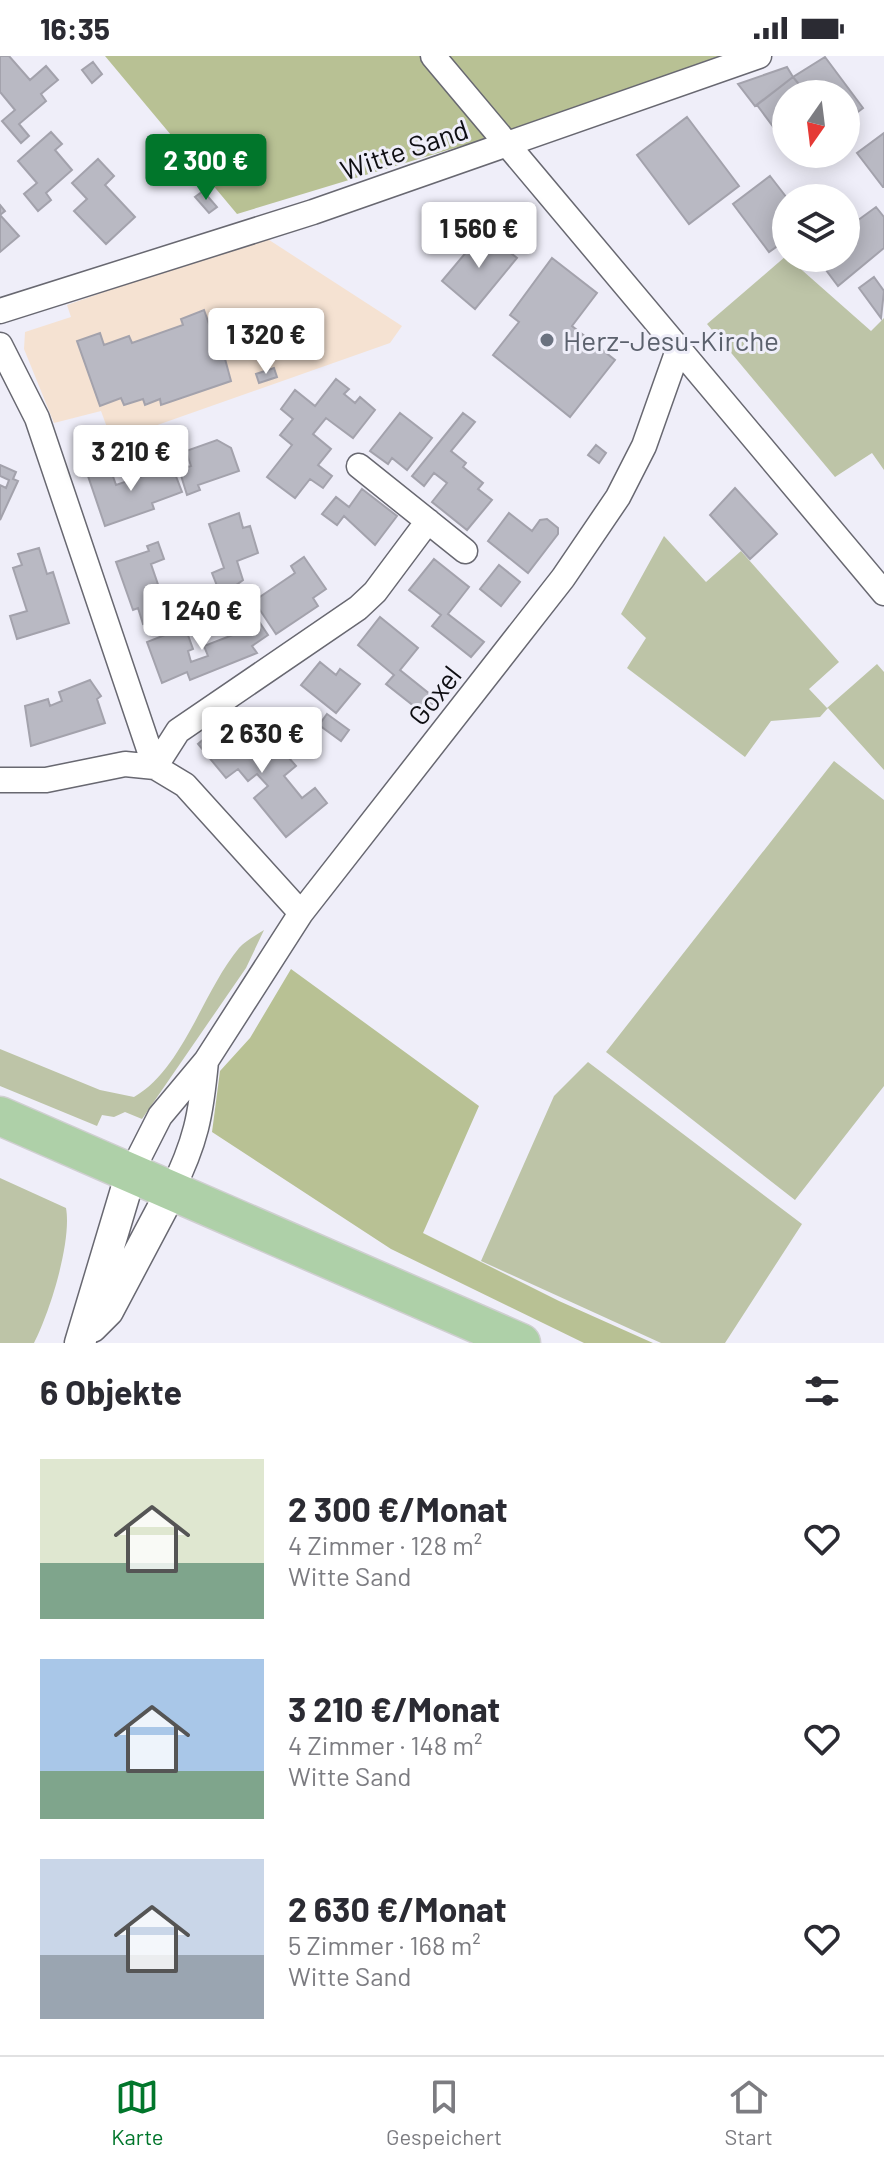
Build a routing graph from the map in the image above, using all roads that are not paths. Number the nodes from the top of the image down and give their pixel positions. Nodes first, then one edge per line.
1 (433, 56) edge
2 (759, 56) edge
3 (506, 145) junction
4 (0, 311) edge
5 (0, 345) edge
6 (678, 350) junction
7 (359, 466) dead end
8 (428, 521) junction
9 (465, 551) dead end
10 (884, 593) edge
11 (155, 767) junction
12 (0, 780) edge
13 (301, 913) junction
14 (206, 1061) junction
15 (0, 1116) edge
16 (131, 1173) junction
17 (171, 1192) junction
18 (81, 1340) edge
19 (521, 1343) edge

1 - 3 street
2 - 3 street
3 - 4 street, Witte Sand
3 - 6 street
5 - 11 street
6 - 10 street
6 - 13 street, Goxel
7 - 8 street
8 - 9 street
8 - 11 street
11 - 12 street
11 - 13 street
13 - 14 street, Goxel
14 - 16 street, Goxel
14 - 17 street, Goxel
15 - 16 main road
16 - 17 main road
16 - 18 street
17 - 18 street
17 - 19 main road

